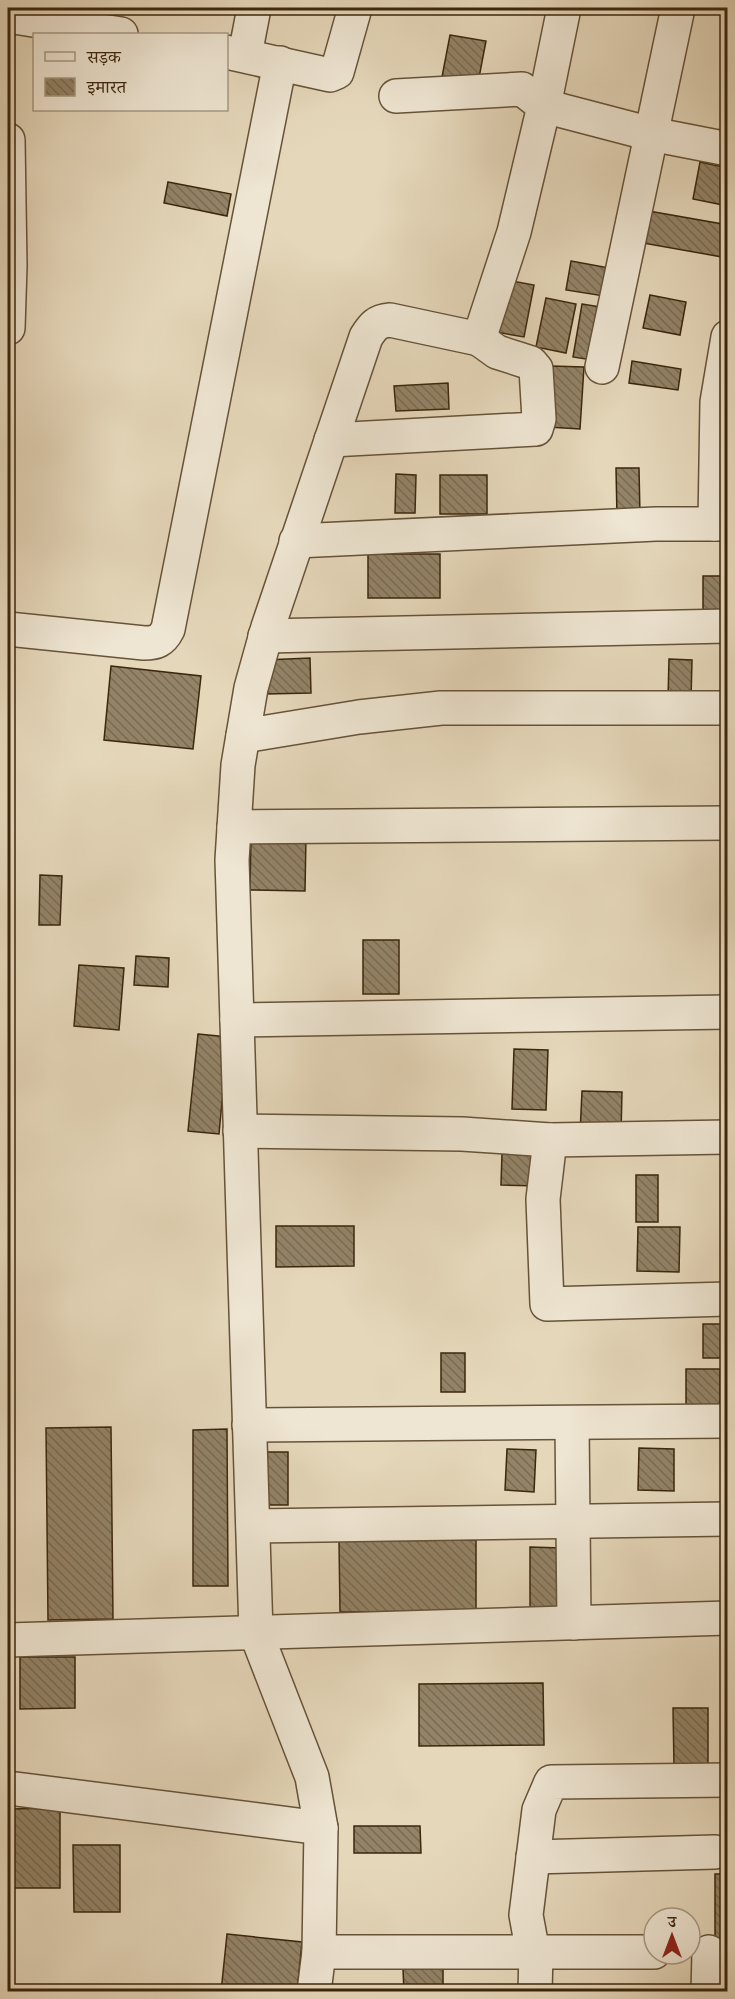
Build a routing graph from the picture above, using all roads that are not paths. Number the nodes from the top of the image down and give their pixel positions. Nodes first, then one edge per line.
1 (254, 8) edge
2 (355, 8) edge
3 (564, 8) edge
4 (678, 8) edge
5 (8, 16) edge
6 (115, 33) edge
7 (236, 54) edge
8 (280, 63) junction
9 (396, 96) dead end
10 (544, 106) junction
11 (651, 134) junction
12 (8, 140) edge
13 (728, 149) edge
14 (8, 328) edge
15 (728, 337) edge
16 (479, 339) junction
17 (602, 367) dead end
18 (331, 440) junction
19 (721, 524) edge
20 (296, 541) junction
21 (728, 627) edge
22 (8, 629) edge
23 (265, 636) junction
24 (728, 708) edge
25 (243, 736) junction
26 (728, 824) edge
27 (234, 827) junction
28 (728, 1012) edge
29 (237, 1020) junction
30 (240, 1131) junction
31 (728, 1137) edge
32 (550, 1140) junction
33 (728, 1299) edge
34 (728, 1421) edge
35 (572, 1423) junction
36 (249, 1425) junction
37 (728, 1518) edge
38 (573, 1521) junction
39 (253, 1526) junction
40 (728, 1618) edge
41 (574, 1623) junction
42 (256, 1633) junction
43 (8, 1640) edge
44 (728, 1780) edge
45 (8, 1788) edge
46 (321, 1828) junction
47 (715, 1852) dead end
48 (533, 1857) junction
49 (319, 1952) junction
50 (642, 1952) edge
51 (709, 1952) edge
52 (535, 1953) junction
53 (314, 1992) edge
54 (535, 1992) edge
55 (708, 1992) edge

1 - 7 street
2 - 8 street
3 - 10 street
4 - 11 street
5 - 6 street
7 - 8 street
8 - 22 street
9 - 10 street
10 - 11 street
10 - 16 street
11 - 13 street
11 - 17 street
12 - 14 street
15 - 19 street
16 - 18 street
16 - 18 street
18 - 20 street
19 - 20 street
20 - 23 street
21 - 23 street
23 - 25 street
24 - 25 street
25 - 27 street
26 - 27 street
27 - 29 street
28 - 29 street
29 - 30 street
30 - 32 street
30 - 36 street
31 - 32 street
32 - 33 street
34 - 35 street
35 - 36 street
35 - 38 street
36 - 39 street
37 - 38 street
38 - 39 street
38 - 41 street
39 - 42 street
40 - 41 street
41 - 42 street
42 - 43 street
42 - 46 street
44 - 48 street
45 - 46 street
46 - 49 street
47 - 48 street
48 - 52 street
49 - 52 street
49 - 53 street
50 - 52 street
51 - 55 street
52 - 54 street

